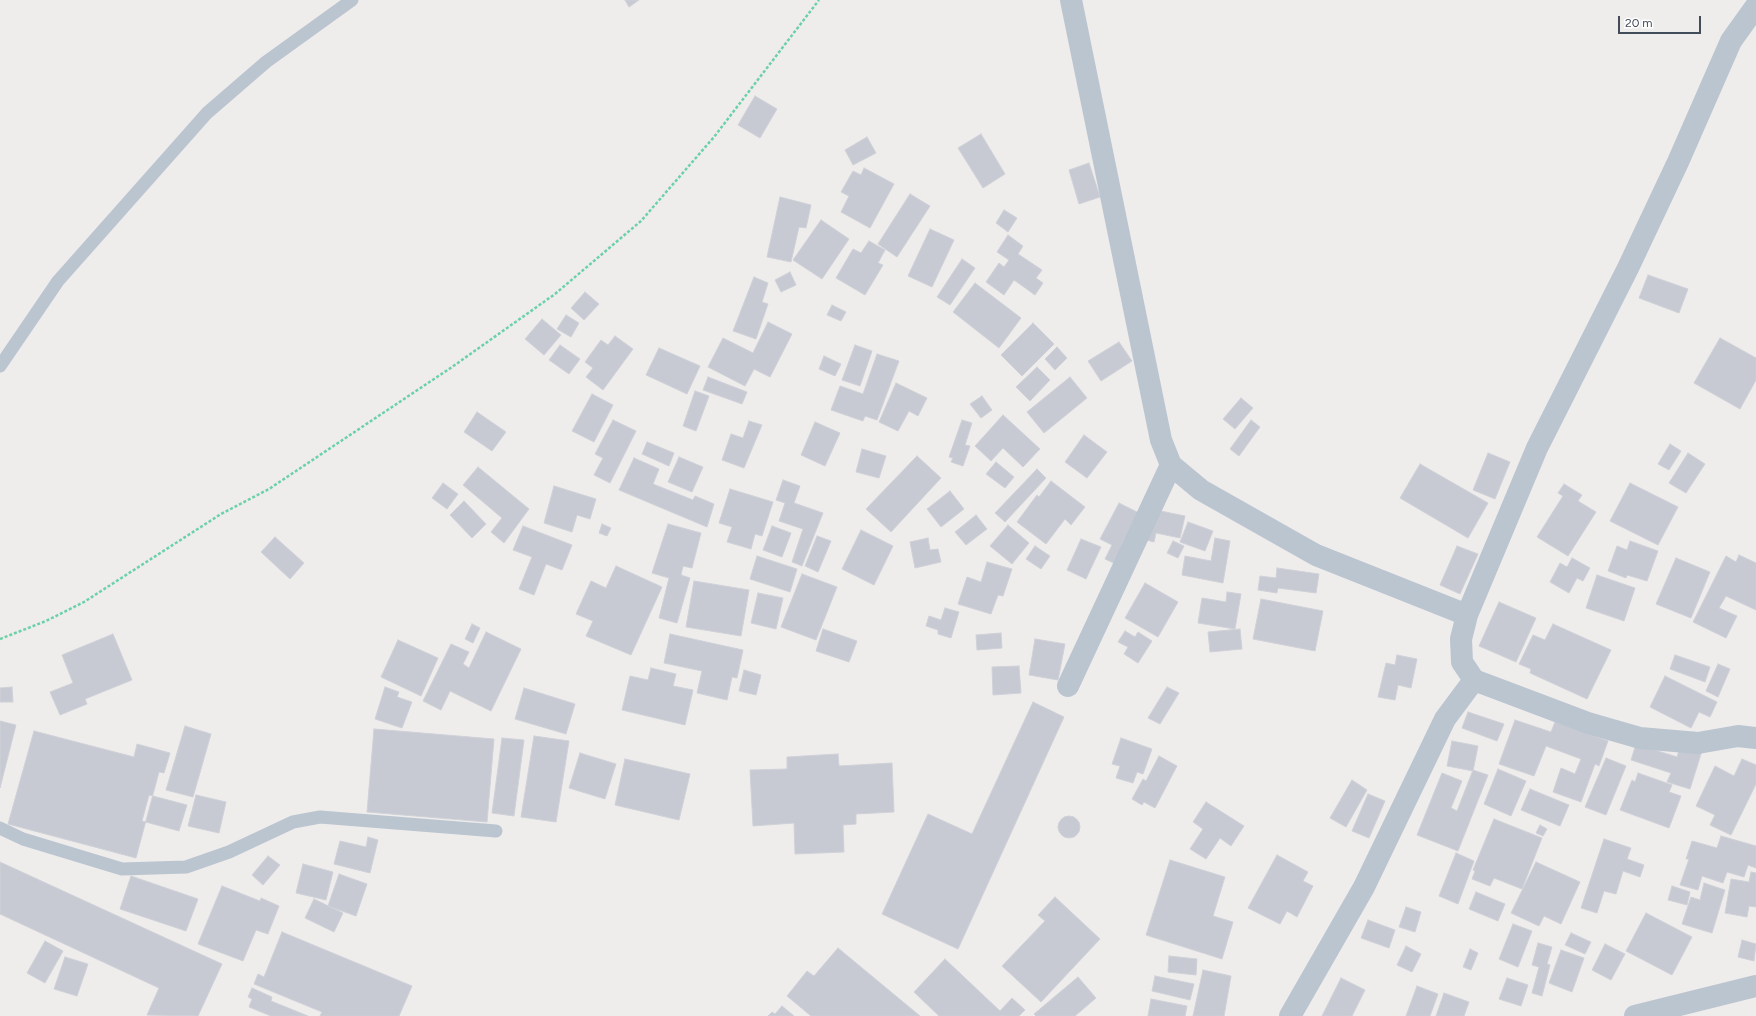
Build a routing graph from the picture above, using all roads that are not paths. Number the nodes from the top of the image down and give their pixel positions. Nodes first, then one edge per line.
1 (352, 0) edge
2 (1071, 0) edge
3 (1756, 6) edge
4 (0, 366) edge
5 (1171, 465) junction
6 (1467, 615) junction
7 (1474, 680) junction
8 (1068, 686) dead end
9 (1756, 738) edge
10 (0, 828) edge
11 (496, 831) dead end
12 (1756, 986) edge
13 (1290, 1016) edge
14 (1635, 1016) edge

1 - 4 lane
2 - 5 street
3 - 6 street
5 - 6 street
5 - 8 street
6 - 7 street
7 - 9 street
7 - 13 street
10 - 11 lane
12 - 14 street

